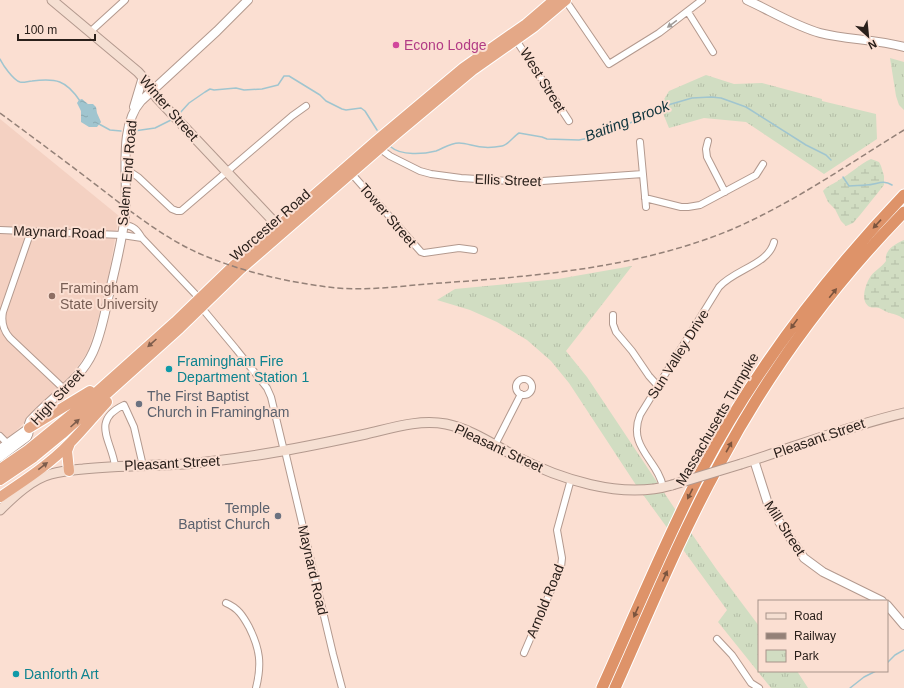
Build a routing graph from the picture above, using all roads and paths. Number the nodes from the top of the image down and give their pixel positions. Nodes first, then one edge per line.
1 (52, 0) edge
2 (126, 0) edge
3 (248, 0) edge
4 (554, 0) edge
5 (566, 0) edge
6 (702, 0) edge
7 (747, 0) edge
8 (688, 12) junction
9 (90, 32) junction
10 (516, 40) junction
11 (904, 47) edge
12 (713, 52) dead end
13 (143, 77) junction
14 (152, 90) junction
15 (306, 106) dead end
16 (134, 110) junction
17 (568, 121) dead end
18 (708, 141) dead end
19 (640, 142) dead end
20 (379, 148) junction
21 (763, 164) dead end
22 (126, 172) junction
23 (227, 173) junction
24 (351, 173) junction
25 (643, 174) junction
26 (725, 192) junction
27 (904, 195) edge
28 (645, 198) junction
29 (646, 206) dead end
30 (904, 212) edge
31 (124, 225) junction
32 (278, 226) junction
33 (0, 230) edge
34 (31, 231) junction
35 (122, 235) junction
36 (142, 238) junction
37 (774, 242) dead end
38 (474, 250) dead end
39 (200, 303) junction
40 (613, 315) dead end
41 (96, 344) joint
42 (142, 362) junction
43 (120, 371) junction
44 (658, 386) junction
45 (64, 389) junction
46 (521, 394) dead end
47 (904, 413) edge
48 (29, 428) junction
49 (0, 436) edge
50 (70, 443) junction
51 (495, 445) junction
52 (10, 446) junction
53 (0, 449) edge
54 (284, 451) junction
55 (0, 457) edge
56 (754, 460) junction
57 (115, 466) junction
58 (143, 466) junction
59 (0, 469) edge
60 (69, 471) junction
61 (572, 479) junction
62 (0, 480) edge
63 (668, 486) junction
64 (0, 497) edge
65 (0, 510) edge
66 (880, 600) edge
67 (226, 603) dead end
68 (888, 606) edge
69 (904, 625) edge
70 (717, 639) dead end
71 (524, 653) dead end
72 (256, 688) edge
73 (342, 688) edge
74 (602, 688) edge
75 (615, 688) edge
76 (758, 688) edge

1 - 9 main road, Winter Street
2 - 9 street
3 - 14 street, Salem End Road
4 - 32 highway, Worcester Road
8 -> 5 street
5 - 10 highway, Worcester Road
6 - 8 street
7 - 11 street
8 - 12 street
9 - 13 main road, Winter Street
10 - 17 street, West Street
10 - 20 highway, Worcester Road
13 - 14 main road, Winter Street
13 - 16 street
14 - 16 street, Salem End Road
14 - 23 main road, Winter Street
15 - 23 street
16 - 22 street, Salem End Road
18 - 26 street
19 - 25 street
20 - 24 highway, Worcester Road
20 - 25 street, Ellis Street
21 - 26 street
22 - 23 street
22 - 31 street, Salem End Road
23 - 32 main road, Winter Street
24 - 38 street, Tower Street
24 - 39 highway, Worcester Road
25 - 28 street
26 - 28 street
27 -> 74 highway, Massachusetts Turnpike
28 - 29 street
75 -> 30 highway, Massachusetts Turnpike
31 - 35 street, Salem End Road
31 - 36 street, Maynard Road
32 - 39 highway, Worcester Road
33 - 34 street, Maynard Road
34 - 35 street, Maynard Road
34 - 45 street
35 - 36 street, Maynard Road
35 - 41 street, Salem End Road
36 - 39 street, Maynard Road
37 - 44 street, Sun Valley Drive
39 - 42 highway, Worcester Road
39 -> 43 highway, Worcester Road
39 - 54 street, Maynard Road
40 - 44 street
41 - 45 street, High Street
42 - 50 highway
62 -> 42 highway, Worcester Road
43 - 48 highway
43 - 59 highway, Worcester Road
44 - 63 street, Sun Valley Drive
45 - 48 street, High Street
46 - 51 street
47 - 56 main road, Pleasant Street
48 - 52 street, High Street
49 - 52 street
50 - 60 highway
64 -> 50 highway
51 - 54 main road, Pleasant Street
51 - 61 main road, Pleasant Street
52 - 53 street, High Street
52 - 55 street, High Street
54 - 58 main road, Pleasant Street
54 - 73 street, Maynard Road
56 - 63 main road, Pleasant Street, bridge
56 - 66 street, Mill Street
57 - 58 main road, Pleasant Street
57 - 58 street
57 - 60 main road, Pleasant Street
60 - 65 main road, Pleasant Street
61 - 63 main road, Pleasant Street
61 - 71 street, Arnold Road
67 - 72 street
68 - 69 street
70 - 76 street

